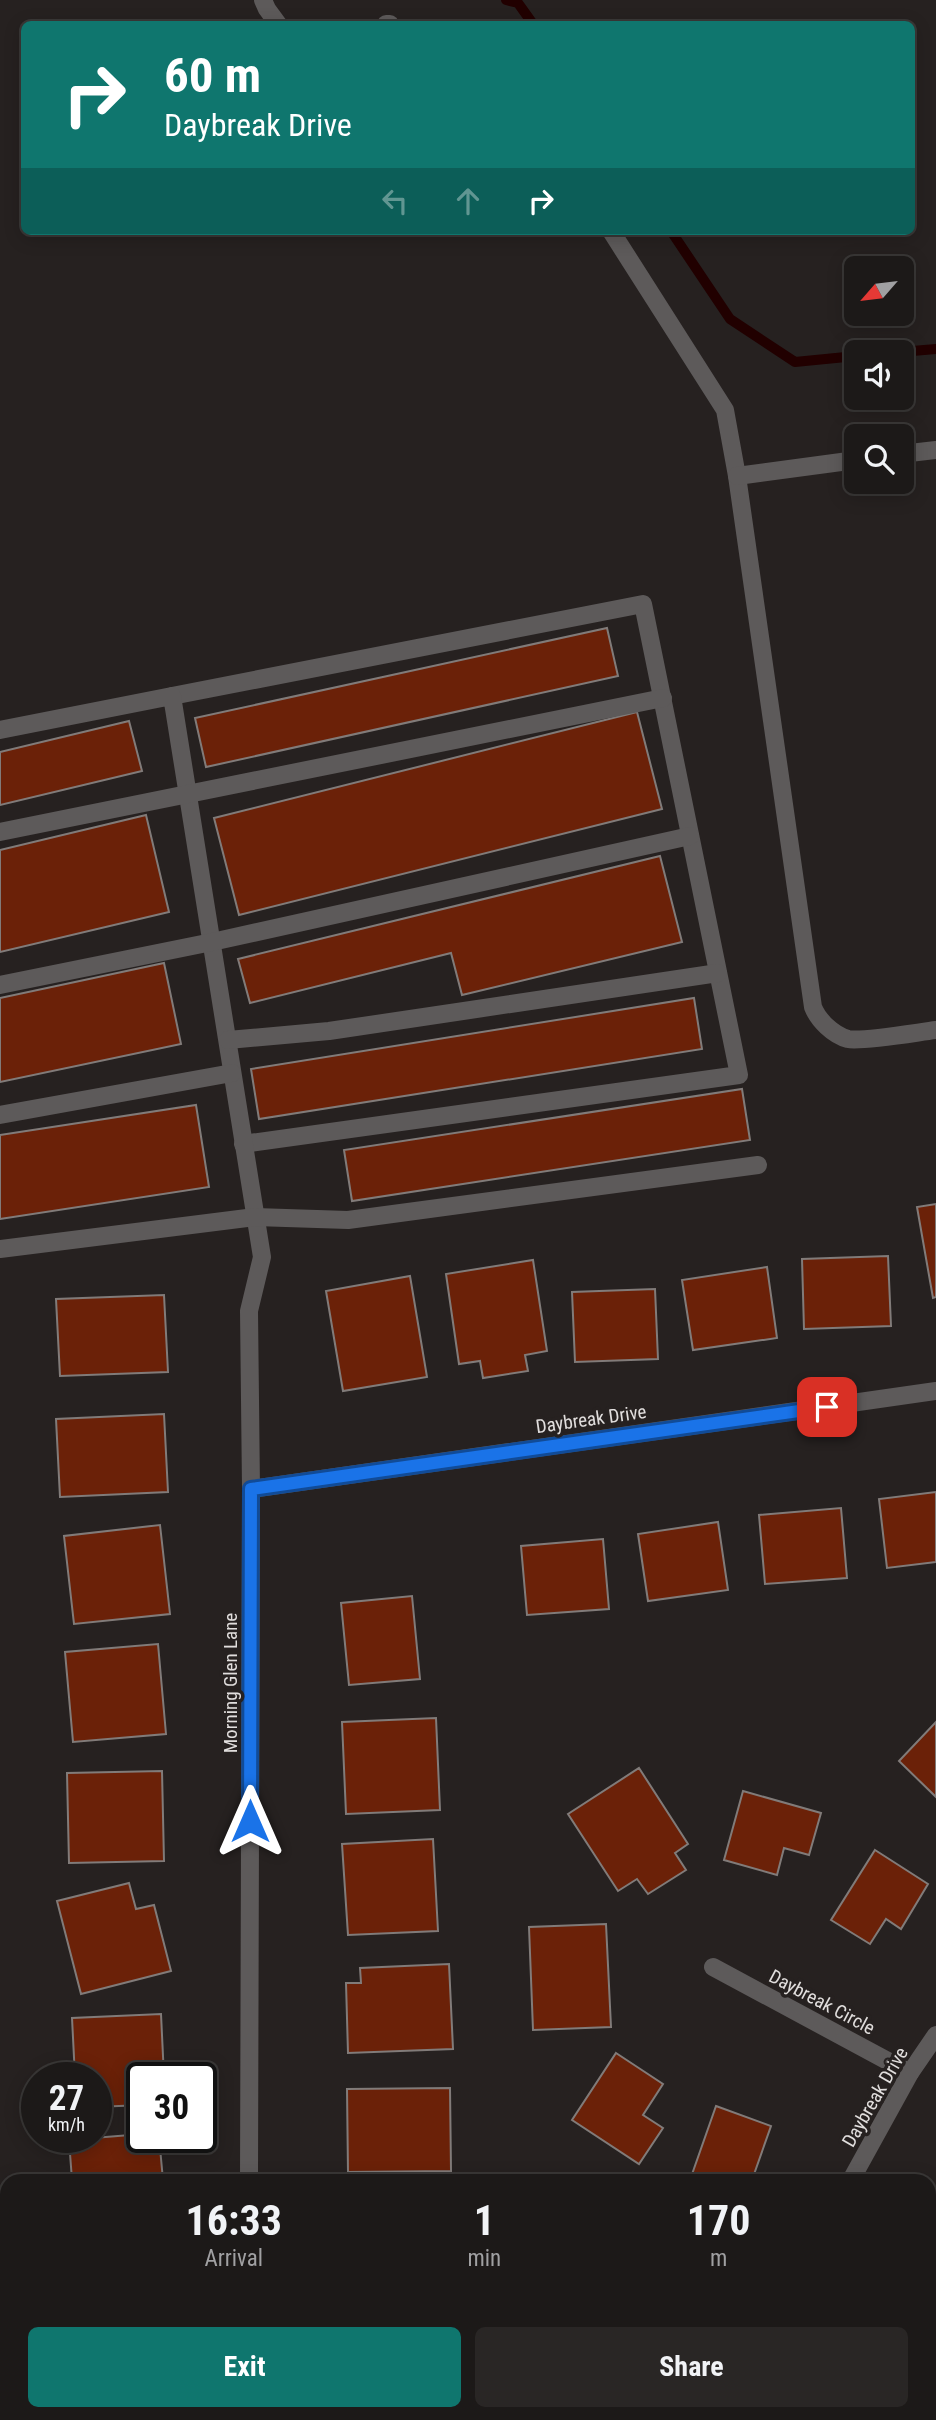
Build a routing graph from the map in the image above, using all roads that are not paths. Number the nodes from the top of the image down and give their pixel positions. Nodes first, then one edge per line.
1 (263, 0) edge
2 (276, 21) edge
3 (614, 235) edge
4 (936, 450) edge
5 (914, 453) edge
6 (844, 462) edge
7 (737, 476) junction
8 (172, 696) junction
9 (663, 698) junction
10 (0, 730) edge
11 (189, 793) junction
12 (0, 832) edge
13 (690, 836) junction
14 (212, 942) junction
15 (718, 973) junction
16 (0, 985) edge
17 (936, 1030) edge
18 (228, 1040) junction
19 (232, 1073) junction
20 (0, 1115) edge
21 (243, 1144) junction
22 (758, 1165) dead end
23 (256, 1217) junction
24 (0, 1249) edge
25 (936, 1391) edge
26 (251, 1489) junction
27 (713, 1968) dead end
28 (936, 2035) edge
29 (910, 2073) junction
30 (249, 2174) edge
31 (854, 2174) edge

1 - 2 street
3 - 7 street
4 - 5 street
6 - 7 street
7 - 17 street
8 - 9 street
8 - 10 street
8 - 11 street, Morning Glen Lane
9 - 11 street
9 - 13 street
11 - 12 street
11 - 14 street, Morning Glen Lane
13 - 14 street
13 - 15 street
14 - 16 street
14 - 18 street, Morning Glen Lane
15 - 18 street
15 - 21 street
18 - 19 street, Morning Glen Lane
19 - 20 street
19 - 21 street, Morning Glen Lane
21 - 23 street, Morning Glen Lane
22 - 23 street
23 - 24 street
23 - 26 street, Morning Glen Lane
25 - 26 street, Daybreak Drive
26 - 30 street, Morning Glen Lane
27 - 29 street, Daybreak Circle
28 - 29 street, Daybreak Drive
29 - 31 street, Daybreak Drive

